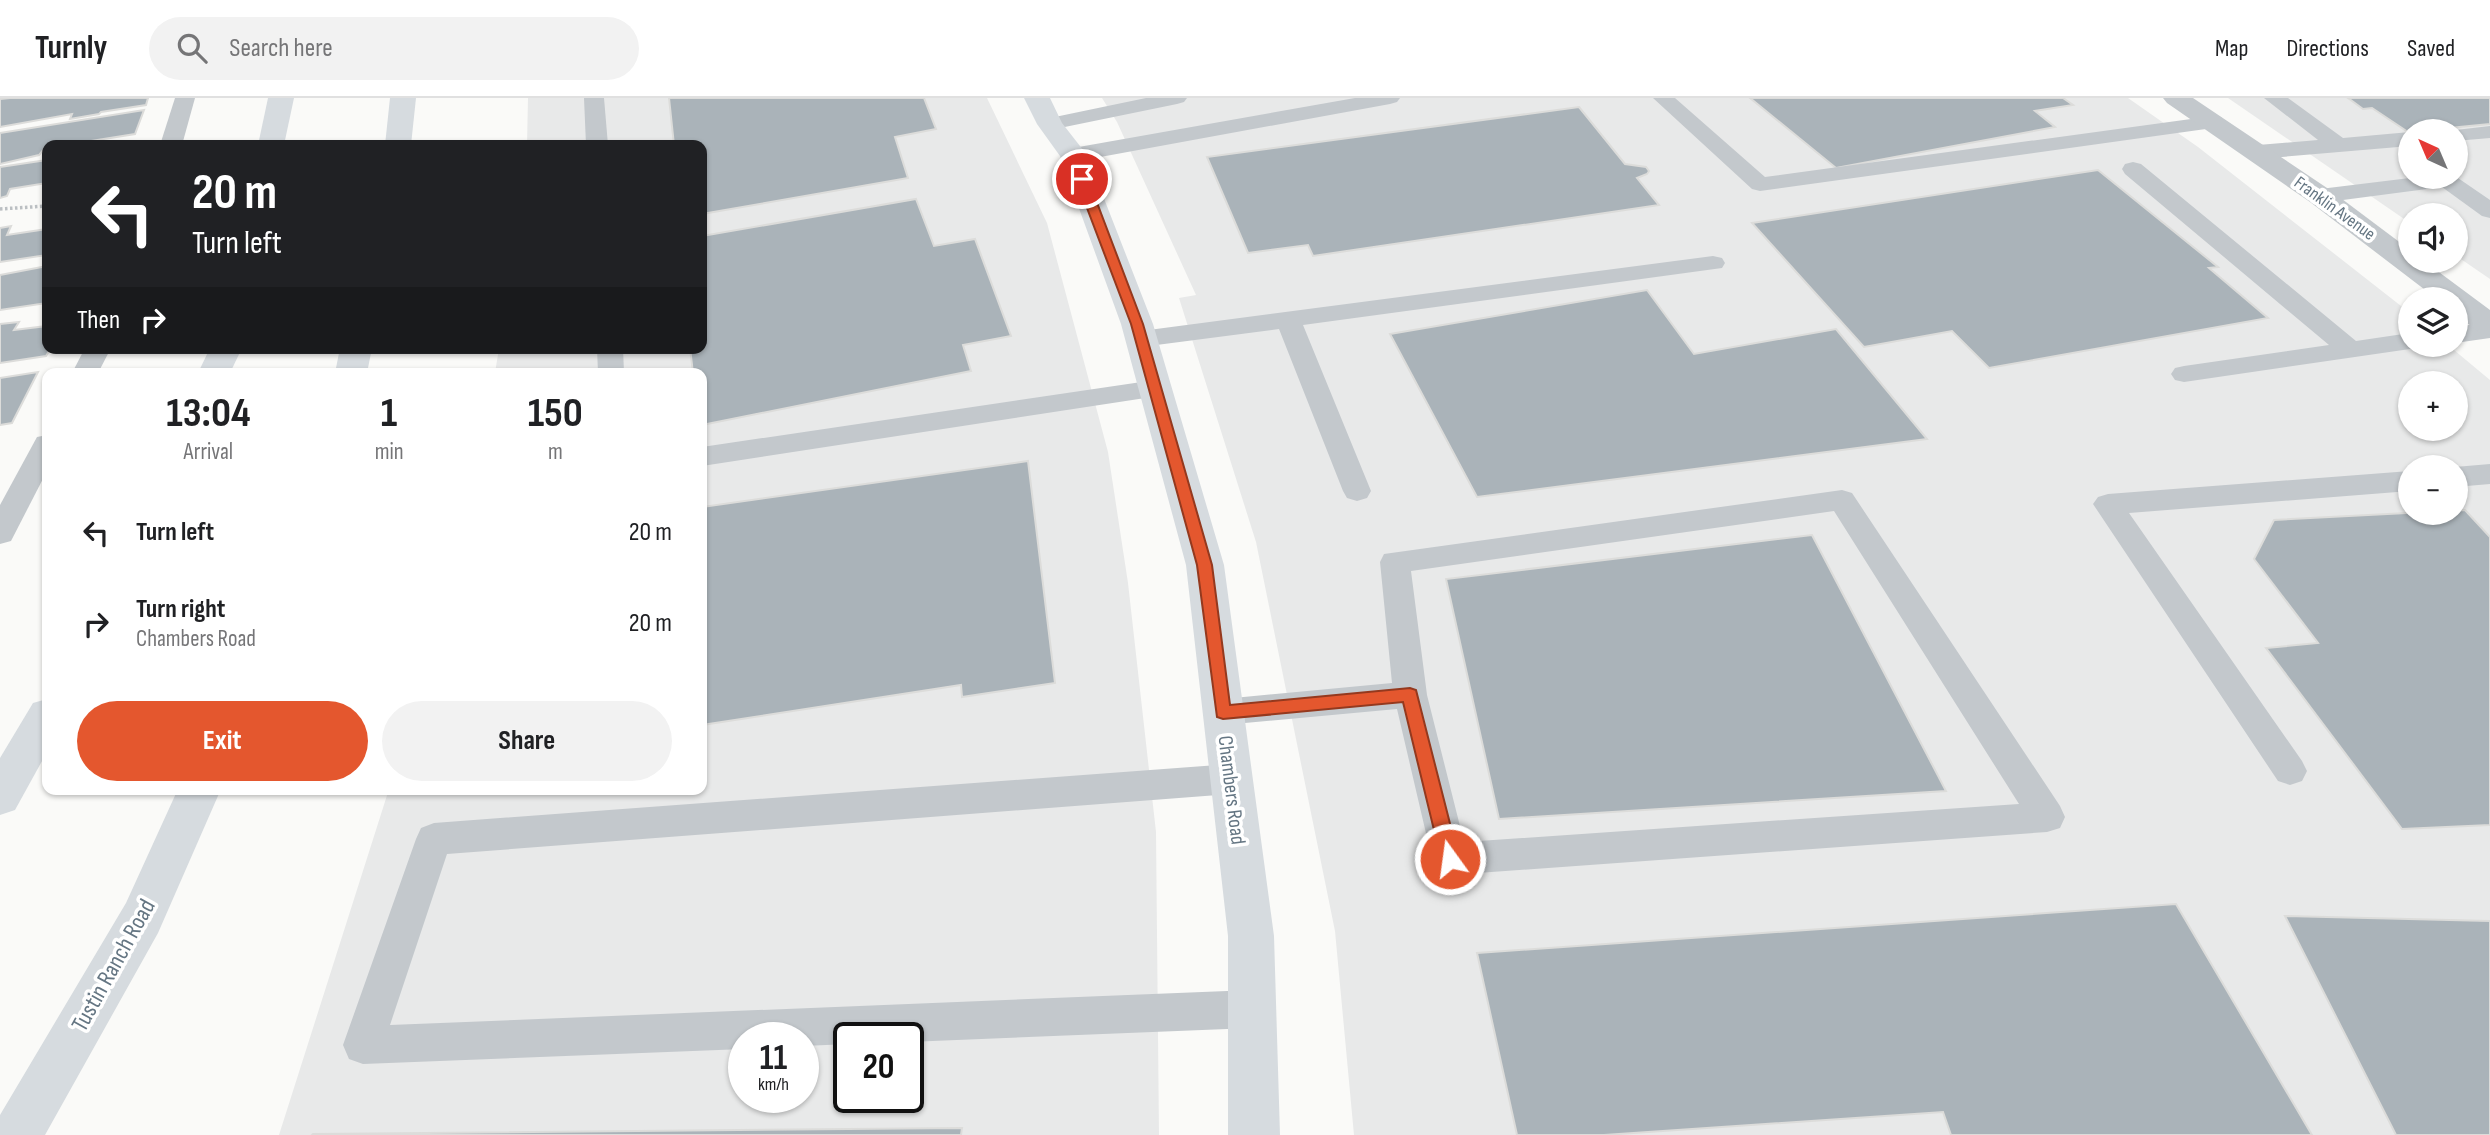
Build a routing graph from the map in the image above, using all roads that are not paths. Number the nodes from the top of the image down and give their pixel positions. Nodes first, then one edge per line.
1 (185, 98) edge
2 (281, 98) edge
3 (403, 98) edge
4 (594, 98) edge
5 (1177, 98) edge
6 (1390, 98) edge
7 (1662, 98) edge
8 (2176, 98) edge
9 (2274, 98) edge
10 (1044, 111) edge
11 (2213, 122) junction
12 (2490, 132) edge
13 (2468, 134) edge
14 (172, 140) edge
15 (272, 140) edge
16 (399, 140) edge
17 (597, 140) edge
18 (2398, 140) edge
19 (2340, 146) junction
20 (2258, 152) junction
21 (1073, 155) junction
22 (2133, 169) dead end
23 (2320, 196) junction
24 (2490, 211) edge
25 (1713, 263) dead end
26 (1289, 319) junction
27 (2490, 327) edge
28 (2468, 332) edge
29 (1141, 339) junction
30 (2398, 343) edge
31 (2351, 350) junction
32 (2184, 374) dead end
33 (1155, 389) junction
34 (42, 453) edge
35 (707, 456) edge
36 (2471, 476) edge
37 (2398, 482) edge
38 (1357, 491) dead end
39 (2490, 496) edge
40 (0, 533) edge
41 (1410, 695) junction
42 (1223, 712) junction
43 (42, 724) edge
44 (2290, 771) dead end
45 (1231, 779) junction
46 (197, 795) edge
47 (0, 797) edge
48 (1252, 1009) junction
49 (17, 1135) edge
50 (1254, 1135) edge

1 - 14 lane
2 - 15 street
3 - 16 street
4 - 17 lane
5 - 10 lane
6 - 21 lane
7 - 11 lane
8 - 11 street, Franklin Avenue
9 - 19 lane
10 - 21 street, Chambers Road
11 - 20 street, Franklin Avenue
12 - 13 lane
18 - 19 lane
19 - 20 lane
20 - 23 street, Franklin Avenue
21 - 29 street, Chambers Road
22 - 31 lane
23 - 24 lane
23 - 27 street, Franklin Avenue
25 - 26 lane
26 - 29 lane
26 - 38 lane
27 - 28 lane
29 - 33 street, Chambers Road
30 - 31 lane
31 - 32 lane
33 - 35 lane
33 - 42 street, Chambers Road
34 - 40 lane
36 - 39 lane
37 - 44 lane
41 - 41 lane
41 - 42 lane
42 - 45 street, Chambers Road
43 - 47 street
45 - 48 street, Chambers Road
45 - 48 lane
46 - 49 street, Tustin Ranch Road
48 - 50 street, Chambers Road

